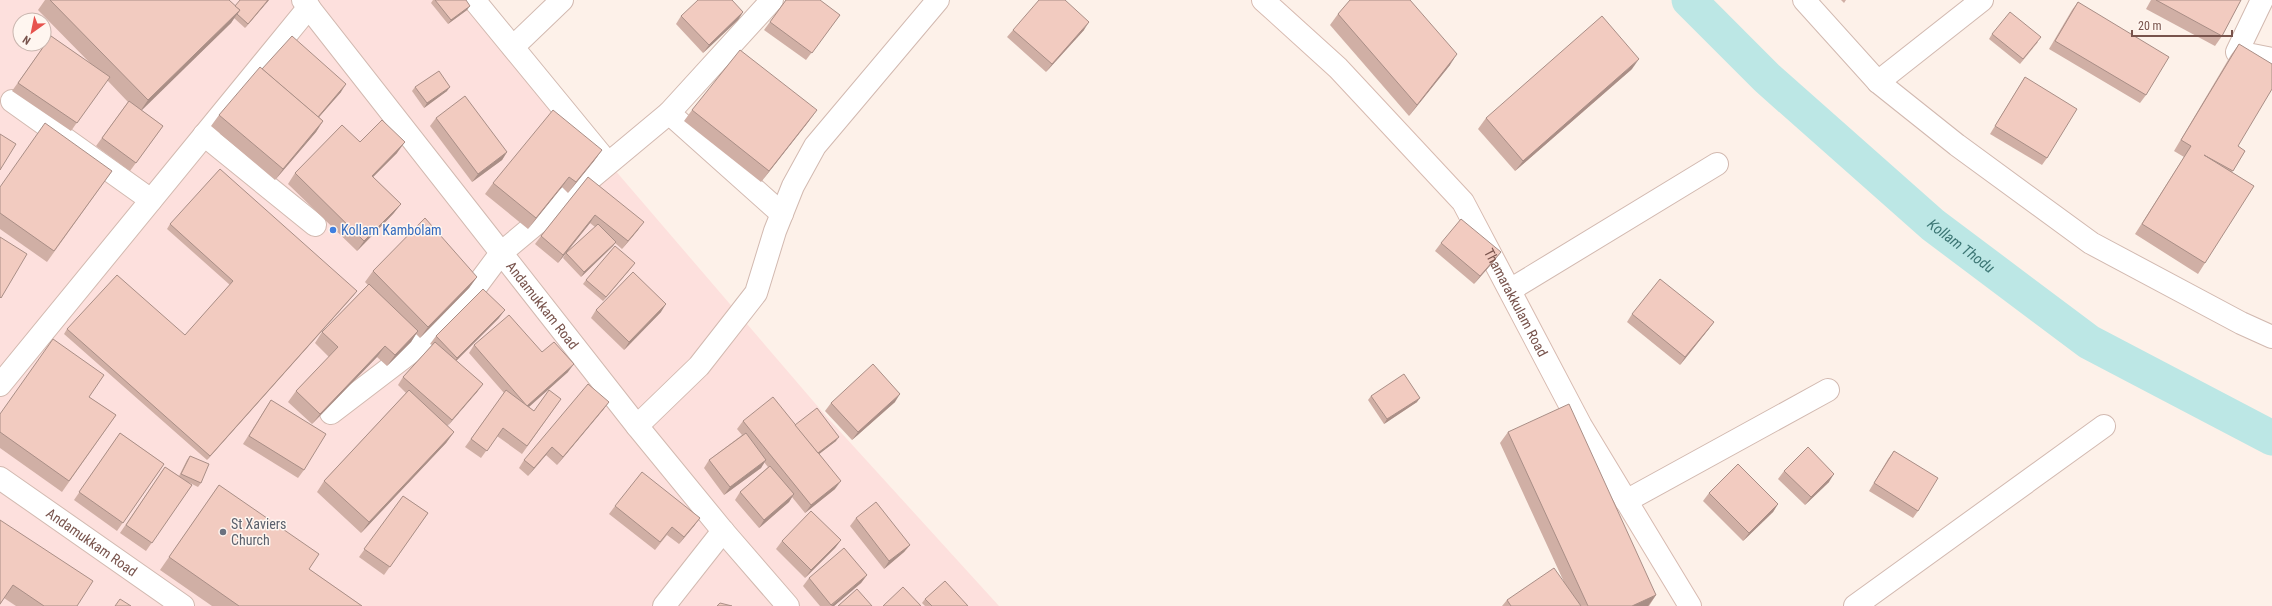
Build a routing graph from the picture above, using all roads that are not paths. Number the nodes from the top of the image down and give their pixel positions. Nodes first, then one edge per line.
1 (474, 0) edge
2 (562, 0) edge
3 (772, 0) edge
4 (938, 0) edge
5 (1263, 0) edge
6 (1804, 0) edge
7 (1982, 0) edge
8 (2262, 0) edge
9 (306, 4) edge
10 (513, 47) junction
11 (2272, 59) edge
12 (1878, 82) junction
13 (12, 102) dead end
14 (669, 113) junction
15 (204, 135) junction
16 (608, 163) junction
17 (1717, 164) dead end
18 (151, 200) junction
19 (782, 214) junction
20 (315, 224) dead end
21 (501, 253) junction
22 (1510, 290) junction
23 (2272, 337) edge
24 (0, 385) edge
25 (1828, 390) dead end
26 (331, 414) edge
27 (637, 426) junction
28 (2104, 426) dead end
29 (0, 478) edge
30 (1626, 501) junction
31 (723, 531) junction
32 (183, 606) edge
33 (664, 606) edge
34 (788, 606) edge
35 (1690, 606) edge
36 (1855, 606) edge

1 - 10 street
2 - 10 street
3 - 14 street
4 - 19 street
5 - 22 street, Thamarakkulam Road
6 - 12 street
7 - 12 street
8 - 11 street
9 - 15 street
9 - 21 street, Andamukkam Road
10 - 16 street
12 - 23 street
13 - 18 street
14 - 16 street
14 - 19 street
15 - 18 street
15 - 20 street
16 - 21 street
17 - 22 street
18 - 24 street
19 - 27 street
21 - 26 street
21 - 27 street, Andamukkam Road
22 - 30 street, Thamarakkulam Road
25 - 30 street
27 - 31 street, Andamukkam Road
28 - 36 street
29 - 32 street, Andamukkam Road
30 - 35 street, Thamarakkulam Road
31 - 33 street
31 - 34 street, Andamukkam Road

